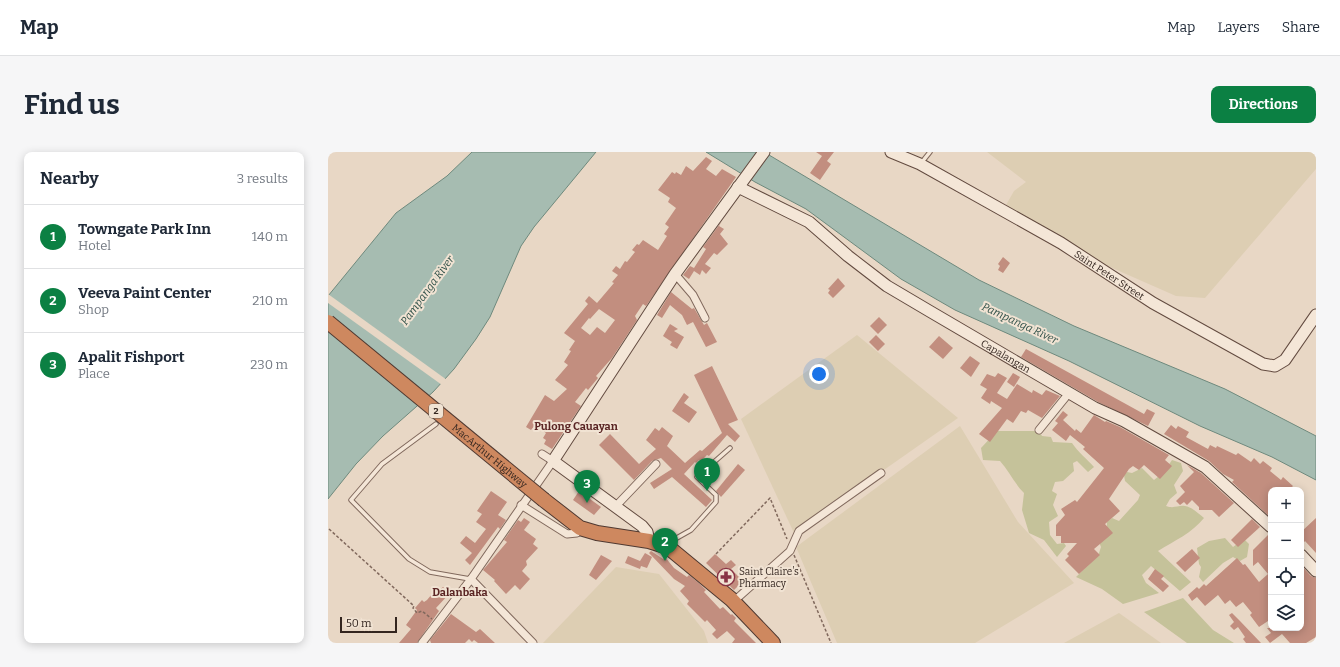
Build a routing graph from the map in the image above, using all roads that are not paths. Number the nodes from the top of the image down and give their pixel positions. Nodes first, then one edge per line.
1 (764, 152) edge
2 (890, 152) edge
3 (930, 152) edge
4 (920, 164) junction
5 (740, 184) junction
6 (675, 274) junction
7 (705, 318) dead end
8 (1315, 318) edge
9 (328, 322) edge
10 (1069, 393) junction
11 (436, 424) dead end
12 (1039, 430) dead end
13 (730, 448) dead end
14 (542, 454) dead end
15 (553, 461) junction
16 (656, 464) dead end
17 (881, 473) dead end
18 (521, 505) junction
19 (616, 506) junction
20 (1268, 524) edge
21 (580, 528) junction
22 (649, 541) junction
23 (668, 547) junction
24 (1304, 559) edge
25 (1316, 571) edge
26 (471, 579) junction
27 (733, 602) junction
28 (422, 643) edge
29 (533, 643) edge
30 (773, 643) edge

1 - 5 main road
2 - 4 main road, Saint Peter Street
3 - 4 lane
4 - 8 main road, Saint Peter Street
5 - 6 main road
5 - 10 main road, Capalangan
6 - 7 street
6 - 15 main road
9 - 21 highway, MacArthur Highway / 2, bridge
10 - 12 street
10 - 20 main road, Capalangan
11 - 26 lane
13 - 23 lane
14 - 15 street
15 - 18 street
15 - 19 main road
16 - 19 street
17 - 27 street
18 - 21 street
18 - 26 street
19 - 22 main road
21 - 22 highway, MacArthur Highway / 2
22 - 23 highway, MacArthur Highway / 2
23 - 27 highway, MacArthur Highway / 2
24 - 25 main road
26 - 28 street
26 - 29 street
27 - 30 highway, MacArthur Highway / 2

